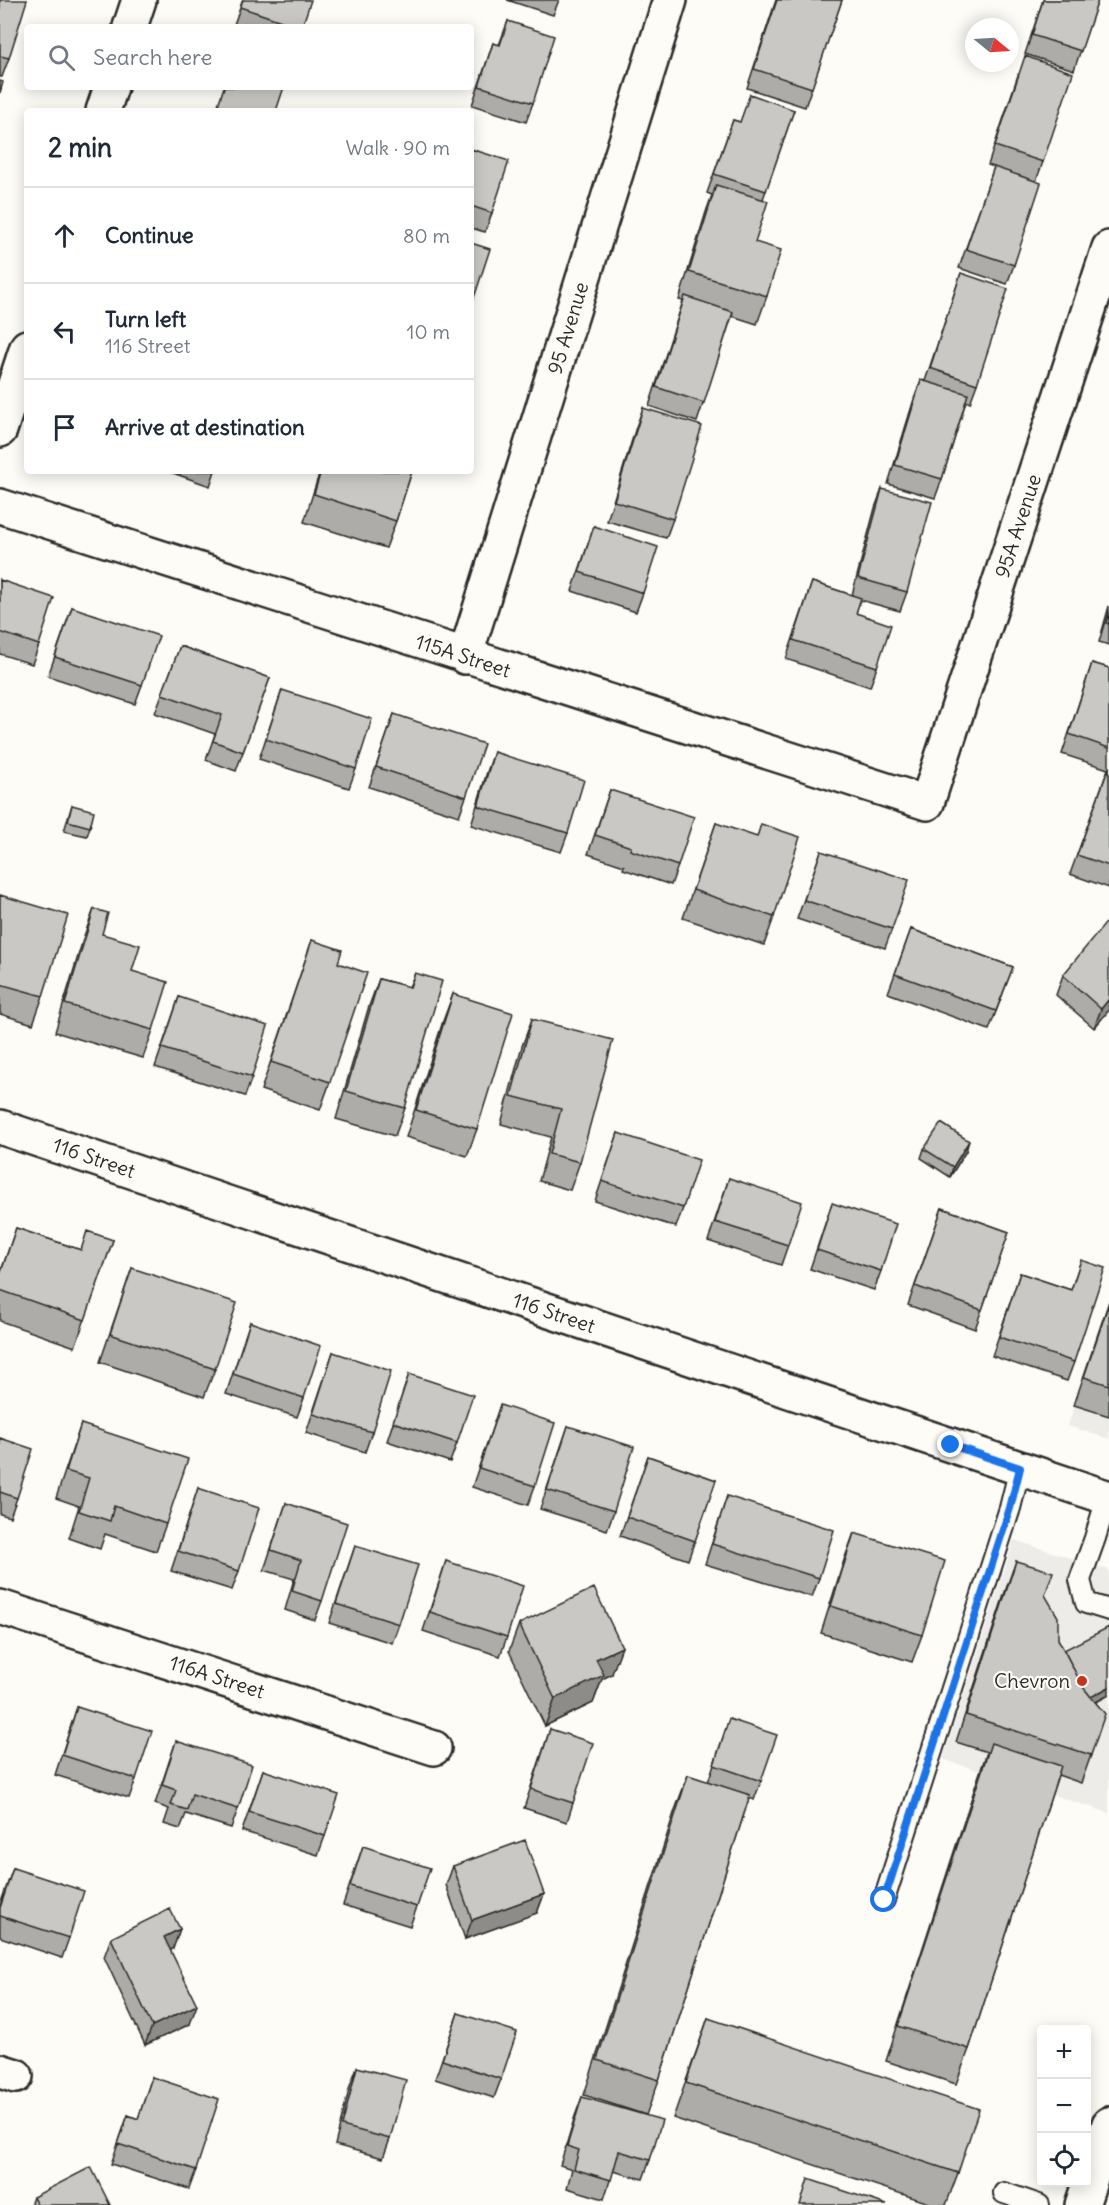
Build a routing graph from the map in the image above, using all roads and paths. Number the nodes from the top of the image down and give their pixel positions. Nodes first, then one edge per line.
1 (139, 0) edge
2 (670, 0) edge
3 (131, 24) edge
4 (110, 90) edge
5 (104, 108) edge
6 (1109, 248) edge
7 (24, 356) edge
8 (0, 430) edge
9 (0, 506) edge
10 (465, 657) junction
11 (927, 803) joint
12 (0, 1127) edge
13 (1020, 1468) junction
14 (1108, 1498) edge
15 (0, 1606) edge
16 (1109, 1610) edge
17 (434, 1748) dead end
18 (884, 1900) dead end
19 (1109, 2124) edge
20 (1004, 2193) dead end
21 (1039, 2205) edge
22 (1082, 2205) edge

1 - 3 street
2 - 10 street, 95 Avenue
4 - 5 street
6 - 11 street, 95A Avenue
7 - 8 street
9 - 10 street, 115A Street
10 - 11 street, 115A Street
12 - 13 street, 116 Street
13 - 14 street, 116 Street
13 - 18 lane
14 - 16 lane
15 - 17 street, 116A Street
19 - 22 street
20 - 21 lane

